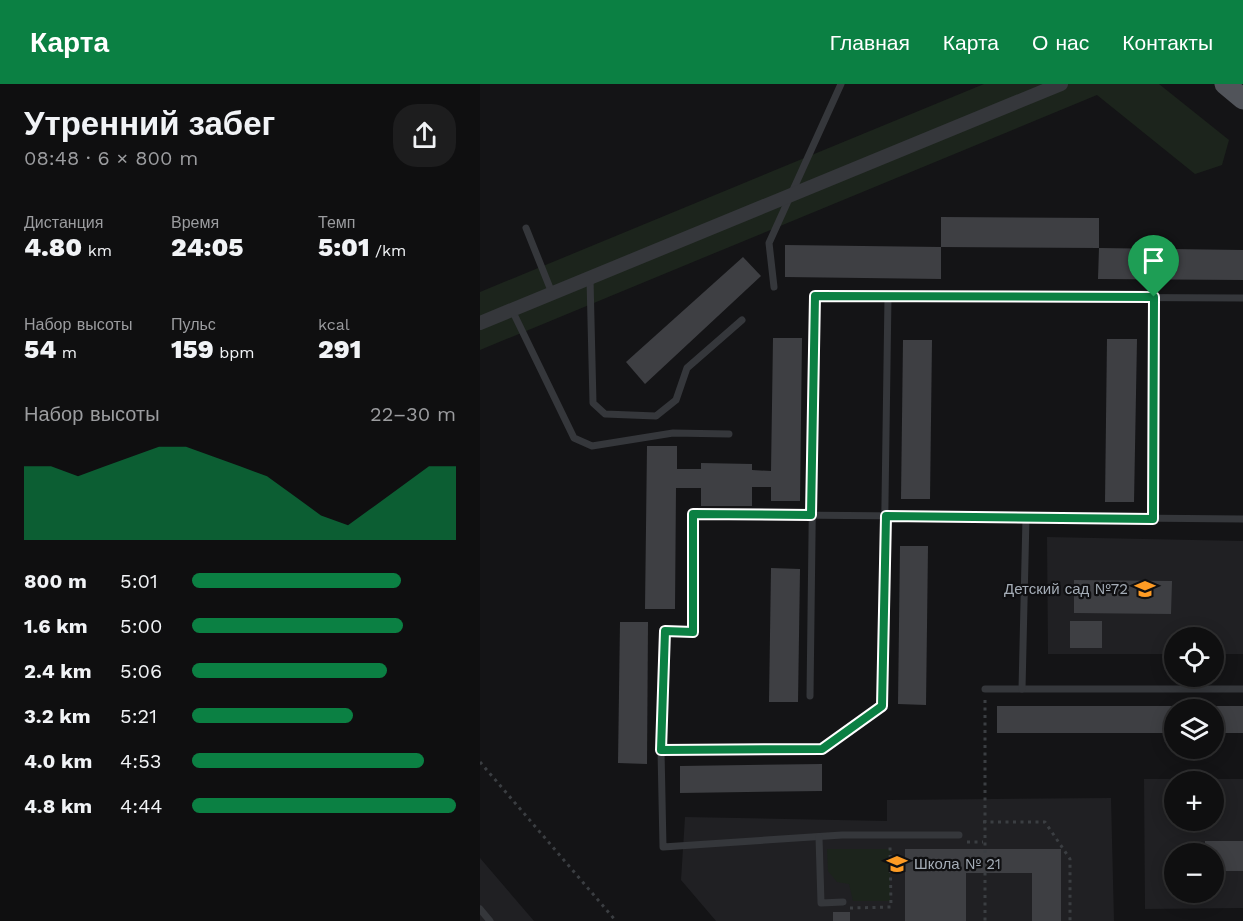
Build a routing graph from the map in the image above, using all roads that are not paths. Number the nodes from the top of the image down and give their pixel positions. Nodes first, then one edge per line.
1 (841, 84) edge
2 (1061, 84) edge
3 (1225, 84) edge
4 (1243, 99) edge
5 (789, 197) junction
6 (526, 228) dead end
7 (590, 279) junction
8 (774, 287) dead end
9 (552, 293) junction
10 (888, 296) junction
11 (1154, 297) junction
12 (1243, 298) edge
13 (512, 310) junction
14 (742, 321) dead end
15 (480, 323) edge
16 (729, 434) dead end
17 (811, 515) junction
18 (886, 516) junction
19 (1026, 517) junction
20 (1153, 519) junction
21 (1243, 519) edge
22 (985, 689) road end
23 (1022, 689) junction
24 (1243, 689) edge
25 (810, 696) dead end
26 (661, 750) junction
27 (819, 837) junction
28 (960, 839) road end
29 (841, 905) road end
30 (480, 909) edge
31 (490, 921) edge

1 - 5 lane
2 - 5 street
3 - 4 main road
5 - 7 street
5 - 8 lane
6 - 9 lane
7 - 9 street
7 - 14 lane
9 - 13 street
10 - 11 lane
10 - 17 lane
10 - 18 lane
11 - 12 lane
11 - 20 lane
13 - 15 street
13 - 16 lane
17 - 18 lane
17 - 25 lane
17 - 26 lane
18 - 19 lane
18 - 26 lane
19 - 20 lane
19 - 23 lane
20 - 21 lane
22 - 23 lane
23 - 24 lane
26 - 27 lane
27 - 28 lane
27 - 29 lane
30 - 31 lane

